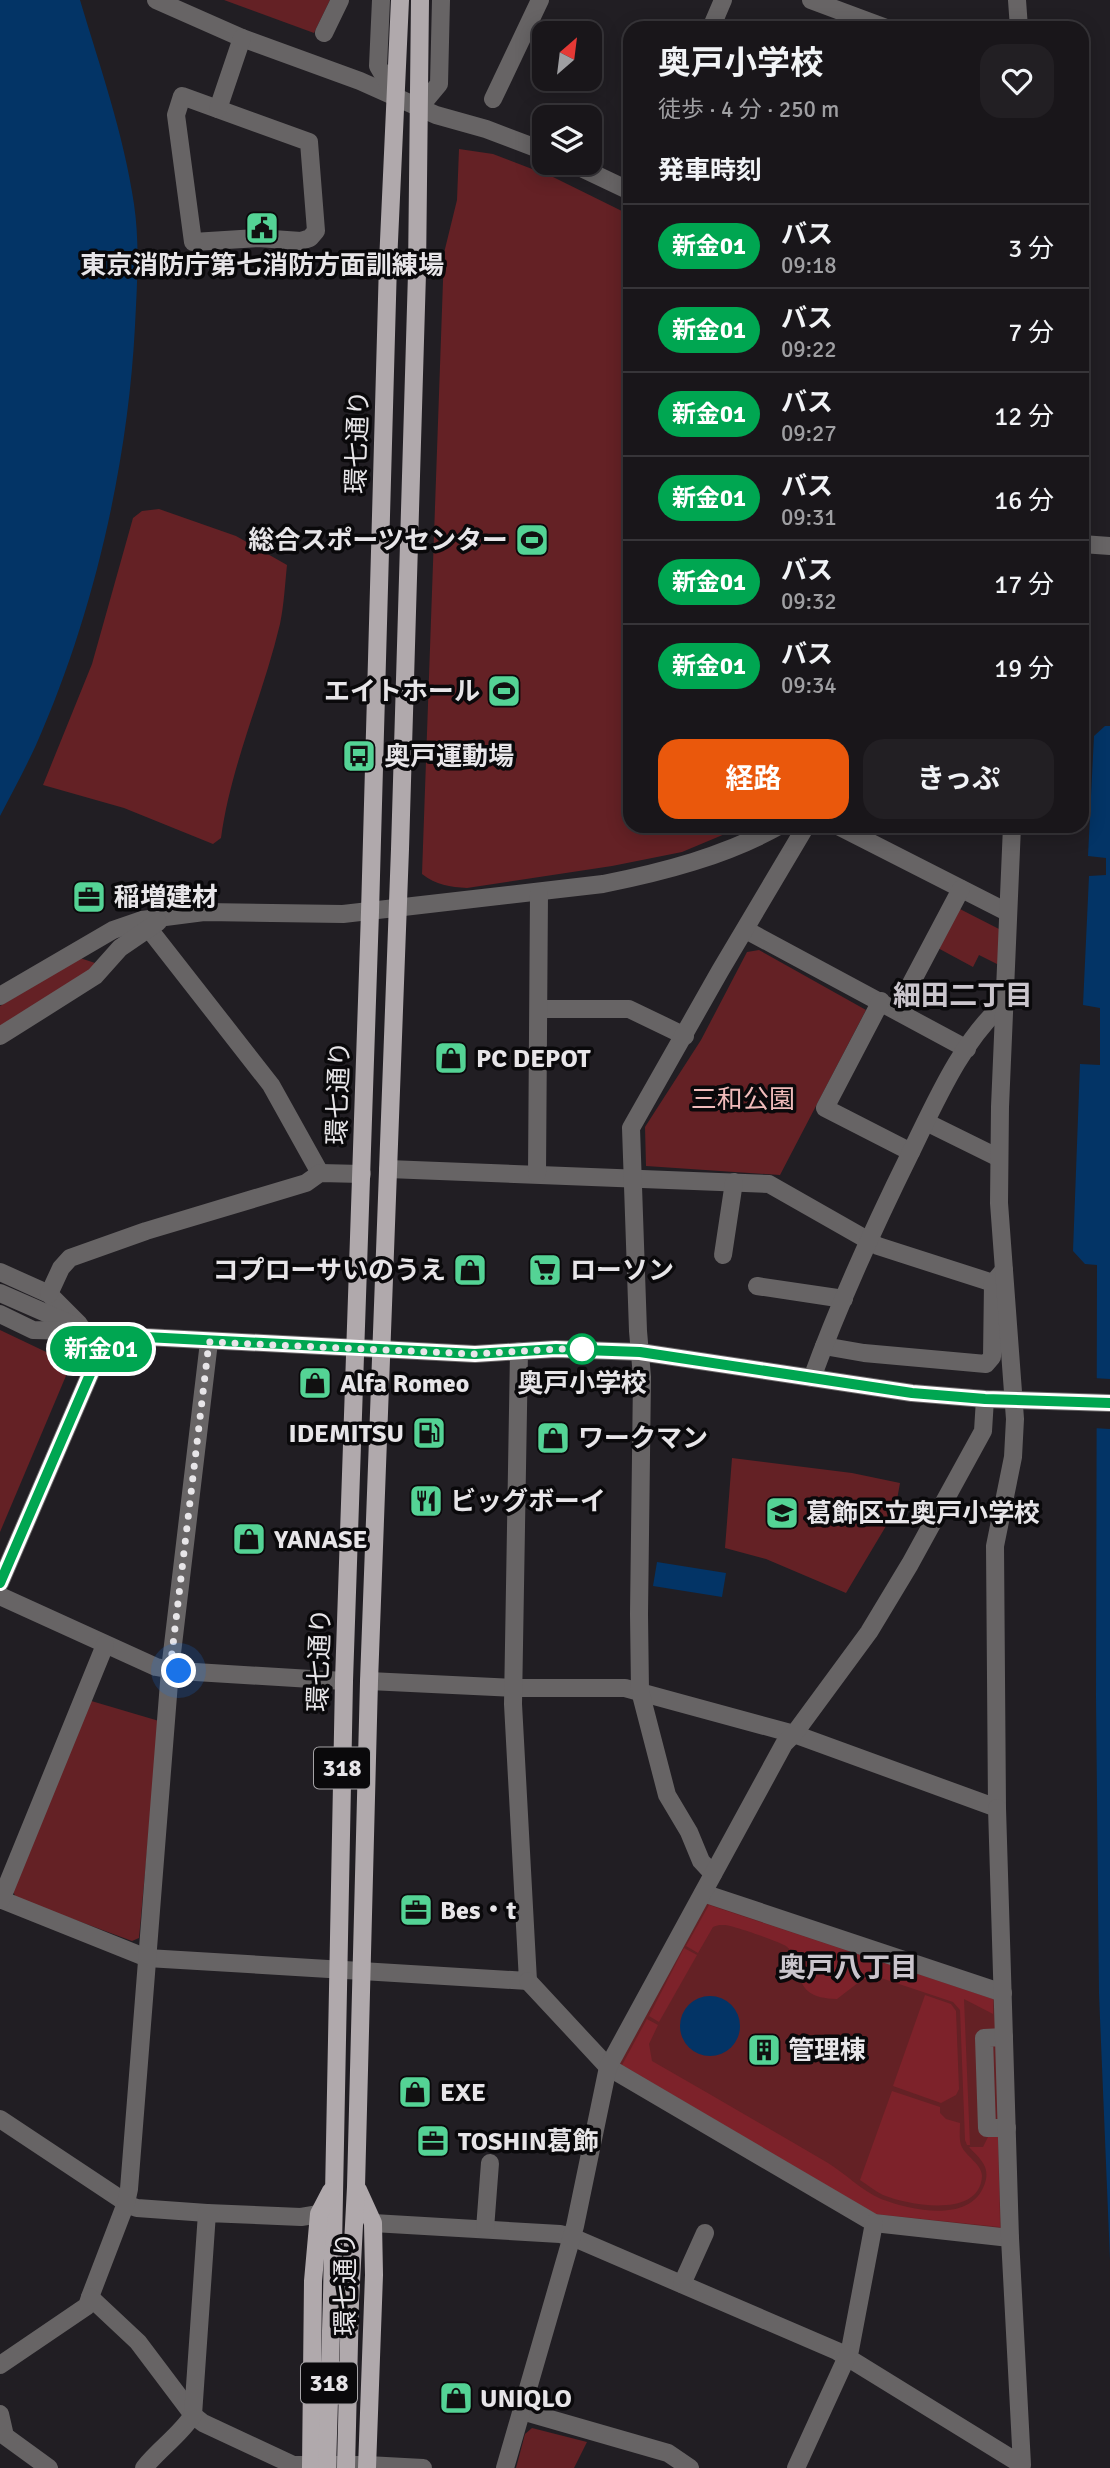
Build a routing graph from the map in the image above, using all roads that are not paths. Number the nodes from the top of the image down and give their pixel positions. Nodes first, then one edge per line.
1 (156, 0) edge
2 (340, 0) edge
3 (381, 0) edge
4 (400, 0) edge
5 (420, 0) edge
6 (441, 0) edge
7 (540, 0) edge
8 (723, 0) edge
9 (811, 0) edge
10 (1017, 0) edge
11 (714, 21) edge
12 (867, 21) edge
13 (1018, 21) edge
14 (324, 33) dead end
15 (242, 38) junction
16 (396, 97) junction
17 (493, 99) dead end
18 (418, 108) junction
19 (218, 109) junction
20 (532, 145) edge
21 (596, 175) edge
22 (623, 188) edge
23 (1089, 544) edge
24 (1110, 545) edge
25 (764, 833) edge
26 (802, 833) edge
27 (852, 833) edge
28 (1012, 833) edge
29 (961, 889) junction
30 (538, 893) junction
31 (397, 909) junction
32 (370, 912) junction
33 (1007, 912) junction
34 (145, 924) junction
35 (746, 930) junction
36 (0, 996) edge
37 (1006, 1002) junction
38 (889, 1005) junction
39 (538, 1009) junction
40 (0, 1036) edge
41 (685, 1036) junction
42 (967, 1049) junction
43 (926, 1122) junction
44 (911, 1152) junction
45 (999, 1158) junction
46 (388, 1169) junction
47 (320, 1173) junction
48 (362, 1174) junction
49 (537, 1174) junction
50 (632, 1177) junction
51 (734, 1182) junction
52 (868, 1240) junction
53 (723, 1255) dead end
54 (0, 1272) edge
55 (999, 1276) junction
56 (757, 1286) dead end
57 (0, 1293) edge
58 (49, 1294) junction
59 (844, 1299) junction
60 (0, 1314) edge
61 (87, 1331) junction
62 (107, 1335) junction
63 (209, 1342) junction
64 (824, 1346) junction
65 (355, 1349) junction
66 (383, 1350) junction
67 (519, 1352) junction
68 (640, 1352) junction
69 (812, 1378) junction
70 (985, 1399) junction
71 (1016, 1400) junction
72 (1110, 1403) edge
73 (0, 1583) edge
74 (0, 1597) edge
75 (105, 1645) junction
76 (170, 1670) junction
77 (344, 1681) junction
78 (369, 1681) junction
79 (513, 1688) junction
80 (640, 1691) junction
81 (794, 1734) junction
82 (997, 1808) junction
83 (713, 1874) junction
84 (703, 1893) junction
85 (1, 1900) edge
86 (147, 1958) junction
87 (339, 1971) junction
88 (361, 1972) junction
89 (528, 1981) junction
90 (1003, 1993) junction
91 (608, 2067) junction
92 (0, 2119) edge
93 (490, 2163) dead end
94 (356, 2186) junction
95 (333, 2188) junction
96 (126, 2203) junction
97 (319, 2214) junction
98 (207, 2221) junction
99 (373, 2222) junction
100 (874, 2223) junction
101 (485, 2229) junction
102 (705, 2233) dead end
103 (572, 2237) junction
104 (1010, 2238) junction
105 (682, 2284) junction
106 (90, 2297) junction
107 (847, 2357) junction
108 (0, 2365) edge
109 (522, 2412) junction
110 (0, 2414) edge
111 (193, 2415) junction
112 (367, 2466) edge
113 (1022, 2466) edge
114 (316, 2467) edge
115 (49, 2468) edge
116 (144, 2468) edge
117 (346, 2468) edge
118 (423, 2468) edge
119 (506, 2468) edge
120 (690, 2468) edge
121 (796, 2468) edge

1 - 15 street
2 - 14 street
3 - 16 street
4 - 16 main road, 環七通り / 318
5 - 18 main road, 環七通り / 318
6 - 18 street
7 - 17 street
8 - 11 street
9 - 12 street
10 - 13 street
15 - 16 street
15 - 19 street
16 - 18 street
16 - 32 main road, 環七通り / 318
18 - 20 street
18 - 31 main road, 環七通り / 318
19 - 19 street
21 - 22 street
23 - 24 street
25 - 30 street
26 - 35 street
27 - 29 street
28 - 33 street
29 - 33 street
29 - 38 street
30 - 31 street
30 - 39 street
31 - 32 street
31 - 46 main road, 環七通り / 318
32 - 34 street
32 - 48 main road, 環七通り / 318
33 - 37 street
34 - 36 street
34 - 40 street
34 - 47 street
35 - 38 street
35 - 41 street
37 - 42 street
37 - 45 street
38 - 42 street
38 - 44 street
39 - 41 street
39 - 49 street
41 - 50 street
42 - 43 street
43 - 44 street
43 - 45 street
44 - 52 street
45 - 55 street
46 - 49 street
46 - 66 main road, 環七通り / 318
47 - 48 street
47 - 58 street
48 - 65 main road, 環七通り / 318
49 - 50 street
50 - 51 street
50 - 68 street
51 - 52 street
51 - 53 street
52 - 55 street
52 - 59 street
54 - 58 street
55 - 64 street
55 - 71 street
56 - 59 street
57 - 61 street
58 - 61 street
59 - 64 street
60 - 61 street
61 - 62 street
62 - 63 street
62 - 73 street
63 - 65 street
63 - 76 street
64 - 69 street
65 - 66 street
65 - 77 main road, 環七通り / 318
66 - 67 street
66 - 78 main road, 環七通り / 318
67 - 68 street
67 - 79 street
68 - 69 street
68 - 80 street
69 - 70 street
70 - 71 street
70 - 81 street
71 - 72 street
71 - 82 street
74 - 75 street
75 - 76 street
75 - 85 street
76 - 77 street
76 - 86 street
77 - 87 main road, 環七通り / 318
78 - 79 street
78 - 88 main road, 環七通り / 318
79 - 80 street
79 - 89 street
80 - 81 street
80 - 83 street
81 - 82 street
81 - 83 street
82 - 90 street
83 - 84 street
84 - 90 street
84 - 91 street
85 - 86 street
86 - 87 street
86 - 96 street
87 - 88 street
87 - 95 main road, 環七通り / 318
88 - 89 street
88 - 94 main road, 環七通り / 318
89 - 91 street
90 - 104 street
91 - 100 street
91 - 103 street
92 - 96 street
93 - 101 street
94 - 99 main road, 環七通り / 318
94 - 117 main road, 環七通り / 318, bridge
95 - 97 main road, 環七通り / 318
95 - 114 main road, 環七通り / 318, bridge
96 - 98 street
96 - 106 street
97 - 98 street
97 - 114 main road, 環七通り / 318
98 - 111 street
99 - 101 street
99 - 112 main road, 環七通り / 318
100 - 104 street
100 - 107 street
101 - 103 street
102 - 105 street
103 - 105 street
103 - 109 street
104 - 113 street
105 - 107 street
106 - 108 street
106 - 111 street
107 - 113 street
107 - 121 street
109 - 119 street
109 - 120 street
110 - 115 street
111 - 114 street
111 - 116 street
112 - 114 street
112 - 118 street

